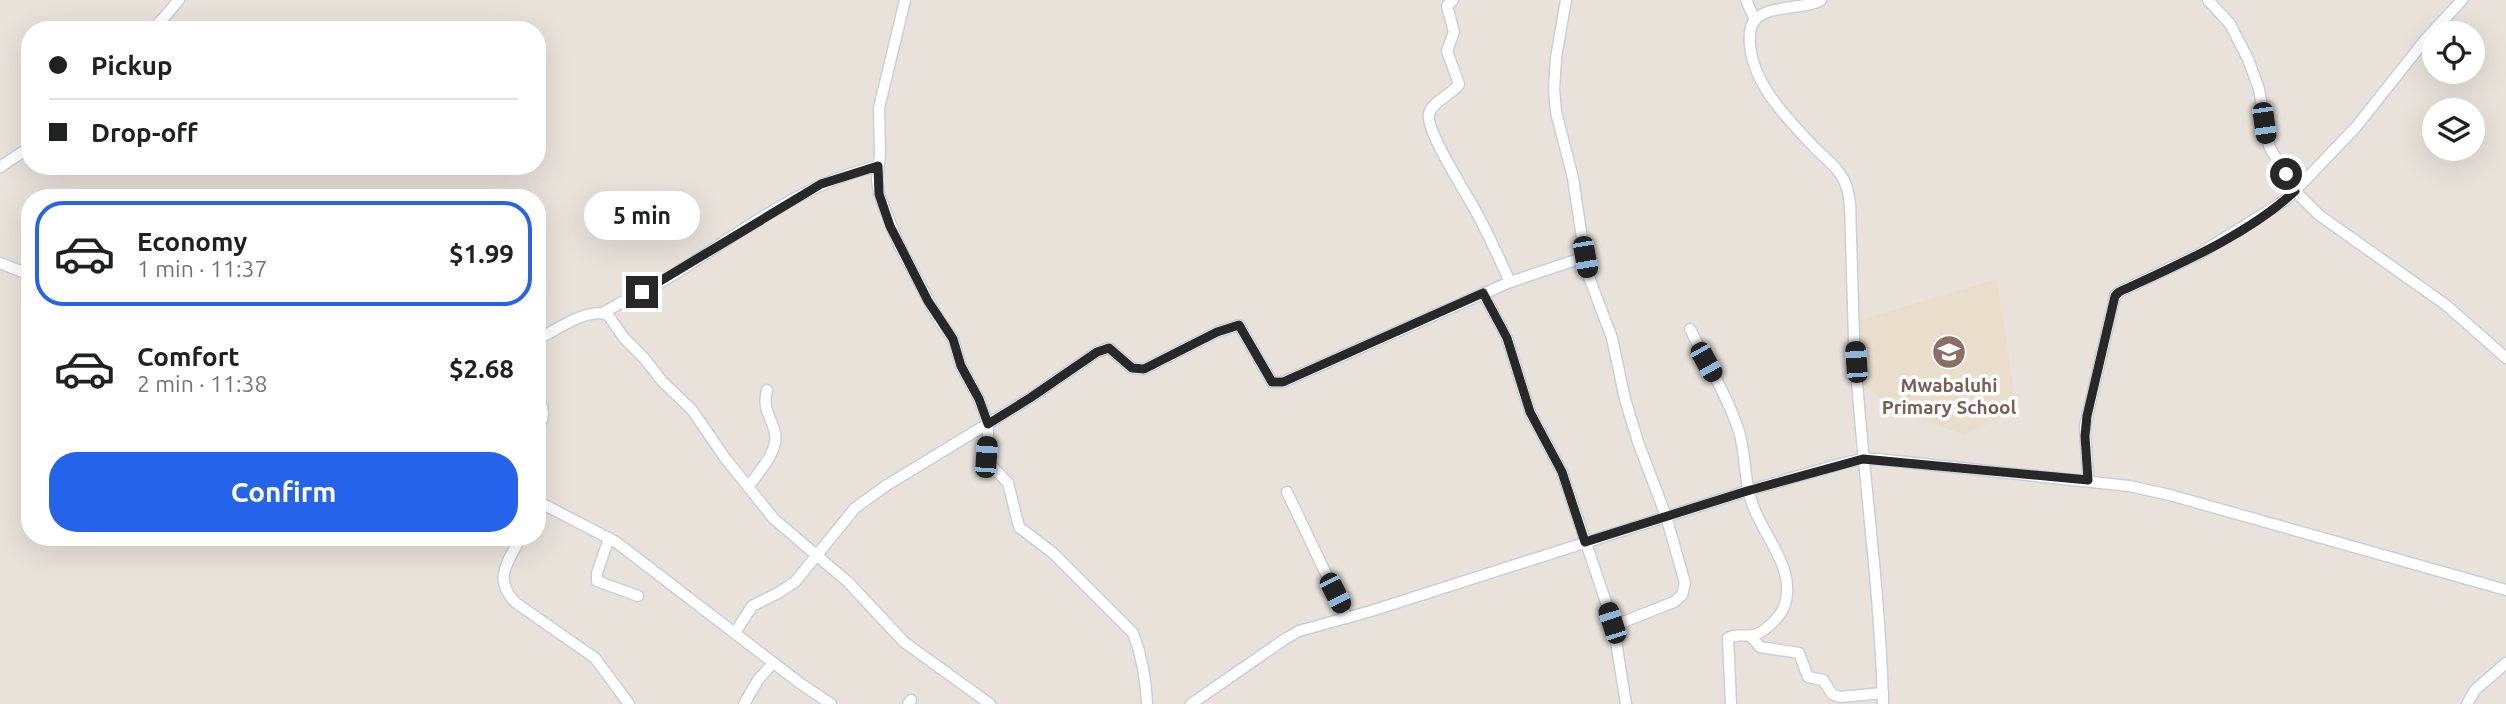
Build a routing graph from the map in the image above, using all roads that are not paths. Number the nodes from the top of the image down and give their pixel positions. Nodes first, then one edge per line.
1 (179, 0) edge
2 (905, 0) edge
3 (1453, 0) edge
4 (1566, 0) edge
5 (1746, 0) edge
6 (1821, 0) edge
7 (2208, 0) edge
8 (2462, 0) edge
9 (1755, 20) junction
10 (161, 21) edge
11 (21, 153) edge
12 (878, 166) junction
13 (0, 167) edge
14 (2295, 191) junction
15 (1585, 257) junction
16 (0, 263) edge
17 (21, 271) edge
18 (1510, 282) junction
19 (1483, 293) junction
20 (603, 313) junction
21 (1690, 329) dead end
22 (546, 336) edge
23 (2506, 358) edge
24 (767, 390) dead end
25 (988, 424) junction
26 (1863, 459) junction
27 (2088, 480) junction
28 (748, 487) junction
29 (1747, 491) junction
30 (1287, 492) dead end
31 (546, 506) edge
32 (1666, 516) junction
33 (609, 538) junction
34 (1585, 542) junction
35 (516, 546) edge
36 (818, 556) junction
37 (2506, 590) edge
38 (638, 596) dead end
39 (1347, 618) junction
40 (1613, 626) junction
41 (735, 633) junction
42 (1750, 635) junction
43 (774, 663) junction
44 (2506, 663) edge
45 (1883, 693) junction
46 (824, 702) edge
47 (629, 704) edge
48 (744, 704) edge
49 (990, 704) edge
50 (1146, 704) edge
51 (1191, 704) edge
52 (1626, 704) edge
53 (1731, 704) edge
54 (1883, 704) edge
55 (2467, 704) edge

1 - 10 street
2 - 12 street
3 - 18 street
4 - 15 street
5 - 9 street
6 - 9 street
7 - 14 street
8 - 14 street
9 - 26 street
11 - 13 street
12 - 20 street
12 - 25 street
14 - 23 street
14 - 27 street
15 - 18 street
15 - 32 street
16 - 17 street
18 - 19 street
19 - 25 street
19 - 34 street
20 - 22 street
20 - 28 street
21 - 29 street
24 - 28 street
25 - 36 street
25 - 50 street
26 - 27 street
26 - 29 street
26 - 45 street
27 - 37 street
28 - 36 street
29 - 32 street
29 - 42 street
30 - 39 street
31 - 33 street
32 - 34 street
32 - 40 street
33 - 38 street
33 - 41 street
34 - 39 street
34 - 40 street
35 - 47 street
36 - 41 street
36 - 49 street
39 - 51 street
40 - 52 street
41 - 43 street
42 - 45 street
42 - 53 street
43 - 46 street
43 - 48 street
44 - 55 street
45 - 54 street

